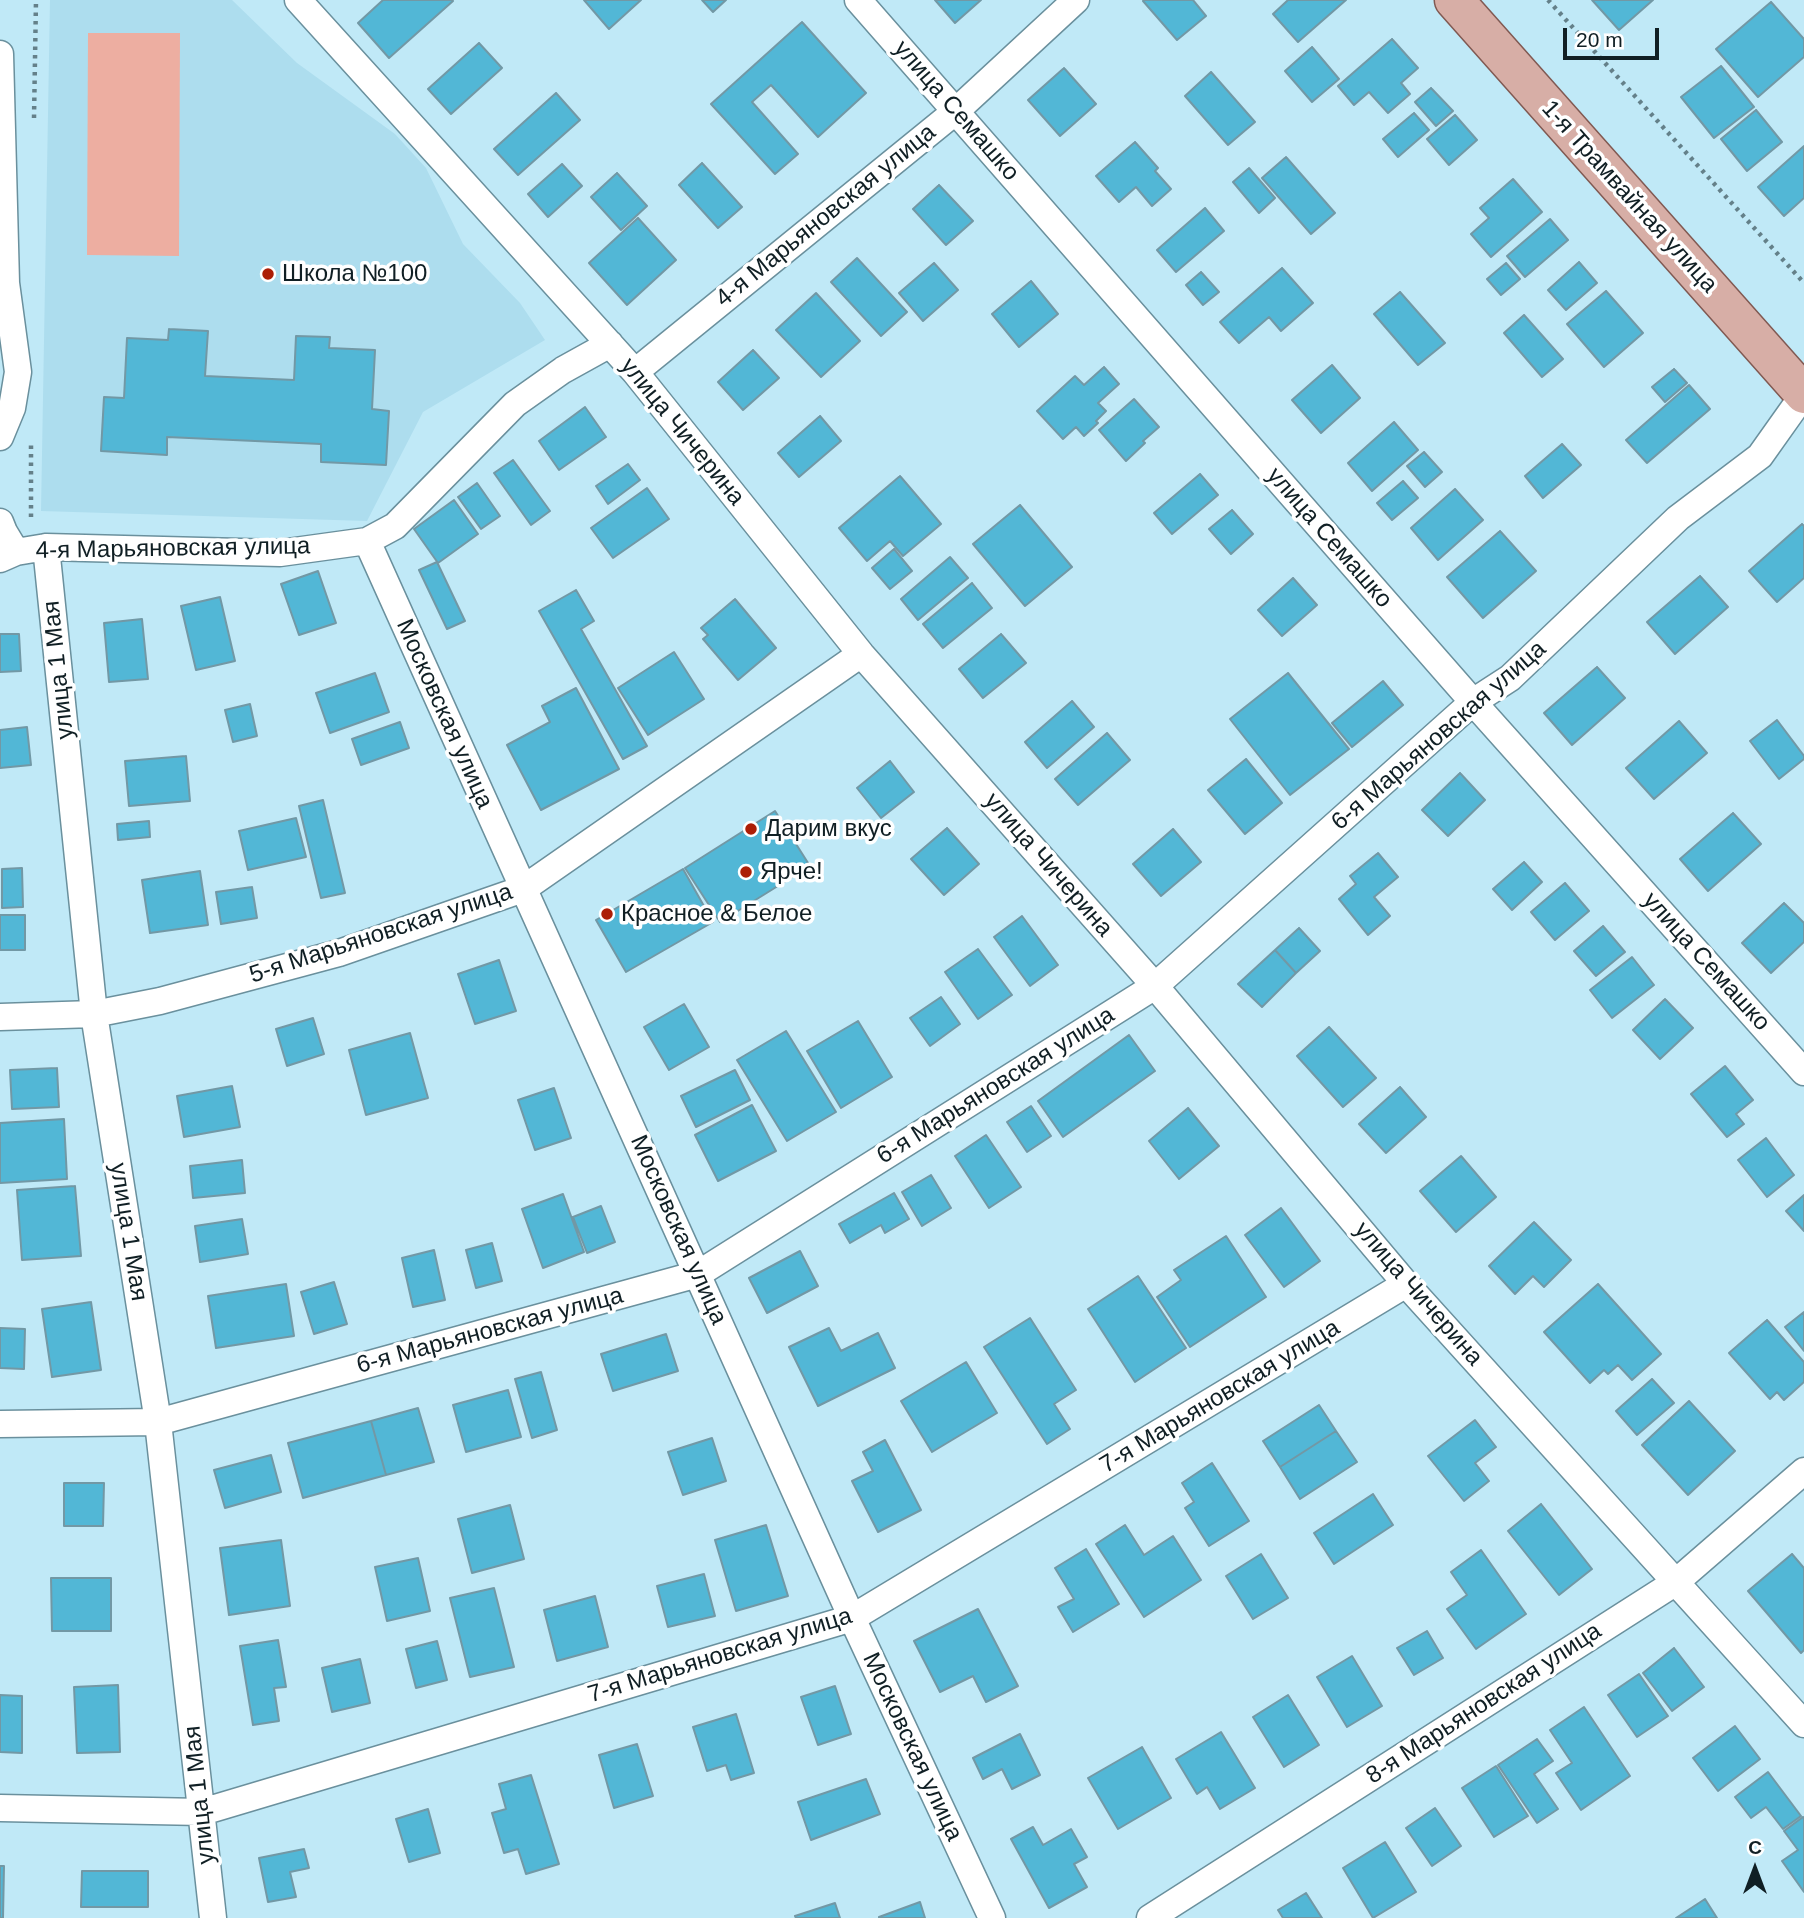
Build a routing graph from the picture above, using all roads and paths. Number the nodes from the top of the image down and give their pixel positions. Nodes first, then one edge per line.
1 (36, 0) edge
2 (298, 0) edge
3 (858, 0) edge
4 (1076, 0) edge
5 (1454, 0) edge
6 (1548, 0) edge
7 (0, 54) edge
8 (956, 111) junction
9 (34, 129) dead end
10 (1804, 283) edge
11 (610, 344) junction
12 (635, 372) junction
13 (1804, 394) edge
14 (31, 431) dead end
15 (0, 437) edge
16 (0, 522) edge
17 (38, 537) junction
18 (367, 541) junction
19 (8, 555) edge
20 (861, 654) junction
21 (1473, 702) junction
22 (523, 889) junction
23 (1155, 986) junction
24 (94, 1014) junction
25 (0, 1017) edge
26 (1804, 1072) edge
27 (698, 1274) junction
28 (1406, 1284) junction
29 (158, 1422) junction
30 (0, 1424) edge
31 (1804, 1471) edge
32 (1676, 1582) junction
33 (852, 1618) junction
34 (1804, 1724) edge
35 (0, 1808) edge
36 (202, 1812) junction
37 (213, 1918) edge
38 (992, 1918) edge
39 (1150, 1918) edge

1 - 9 path
2 - 11 street, улица Чичерина
3 - 8 street, улица Семашко
4 - 8 street, 4-я Марьяновская улица
5 - 13 main road, 1-я Трамвайная улица
6 - 10 path
7 - 15 street
8 - 12 street, 4-я Марьяновская улица
8 - 21 street, улица Семашко
11 - 12 street, улица Чичерина
11 - 18 street, 4-я Марьяновская улица
12 - 20 street, улица Чичерина
13 - 21 street, 6-я Марьяновская улица
14 - 17 path
16 - 19 street
17 - 18 street, 4-я Марьяновская улица
17 - 19 street, 4-я Марьяновская улица
17 - 24 street, улица 1 Мая
18 - 22 street, Московская улица
20 - 22 street, 5-я Марьяновская улица
20 - 23 street, улица Чичерина
21 - 23 street, 6-я Марьяновская улица
21 - 26 street, улица Семашко
22 - 24 street, 5-я Марьяновская улица
22 - 27 street, Московская улица
23 - 27 street, 6-я Марьяновская улица
23 - 28 street, улица Чичерина
24 - 25 street, 5-я Марьяновская улица
24 - 29 street, улица 1 Мая
27 - 29 street, 6-я Марьяновская улица
27 - 33 street, Московская улица
28 - 32 street, улица Чичерина
28 - 33 street, 7-я Марьяновская улица
29 - 30 street, 6-я Марьяновская улица
29 - 36 street, улица 1 Мая
31 - 32 street, 8-я Марьяновская улица
32 - 34 street, улица Чичерина
32 - 39 street, 8-я Марьяновская улица
33 - 36 street, 7-я Марьяновская улица
33 - 38 street, Московская улица
35 - 36 street, 7-я Марьяновская улица
36 - 37 street, улица 1 Мая

